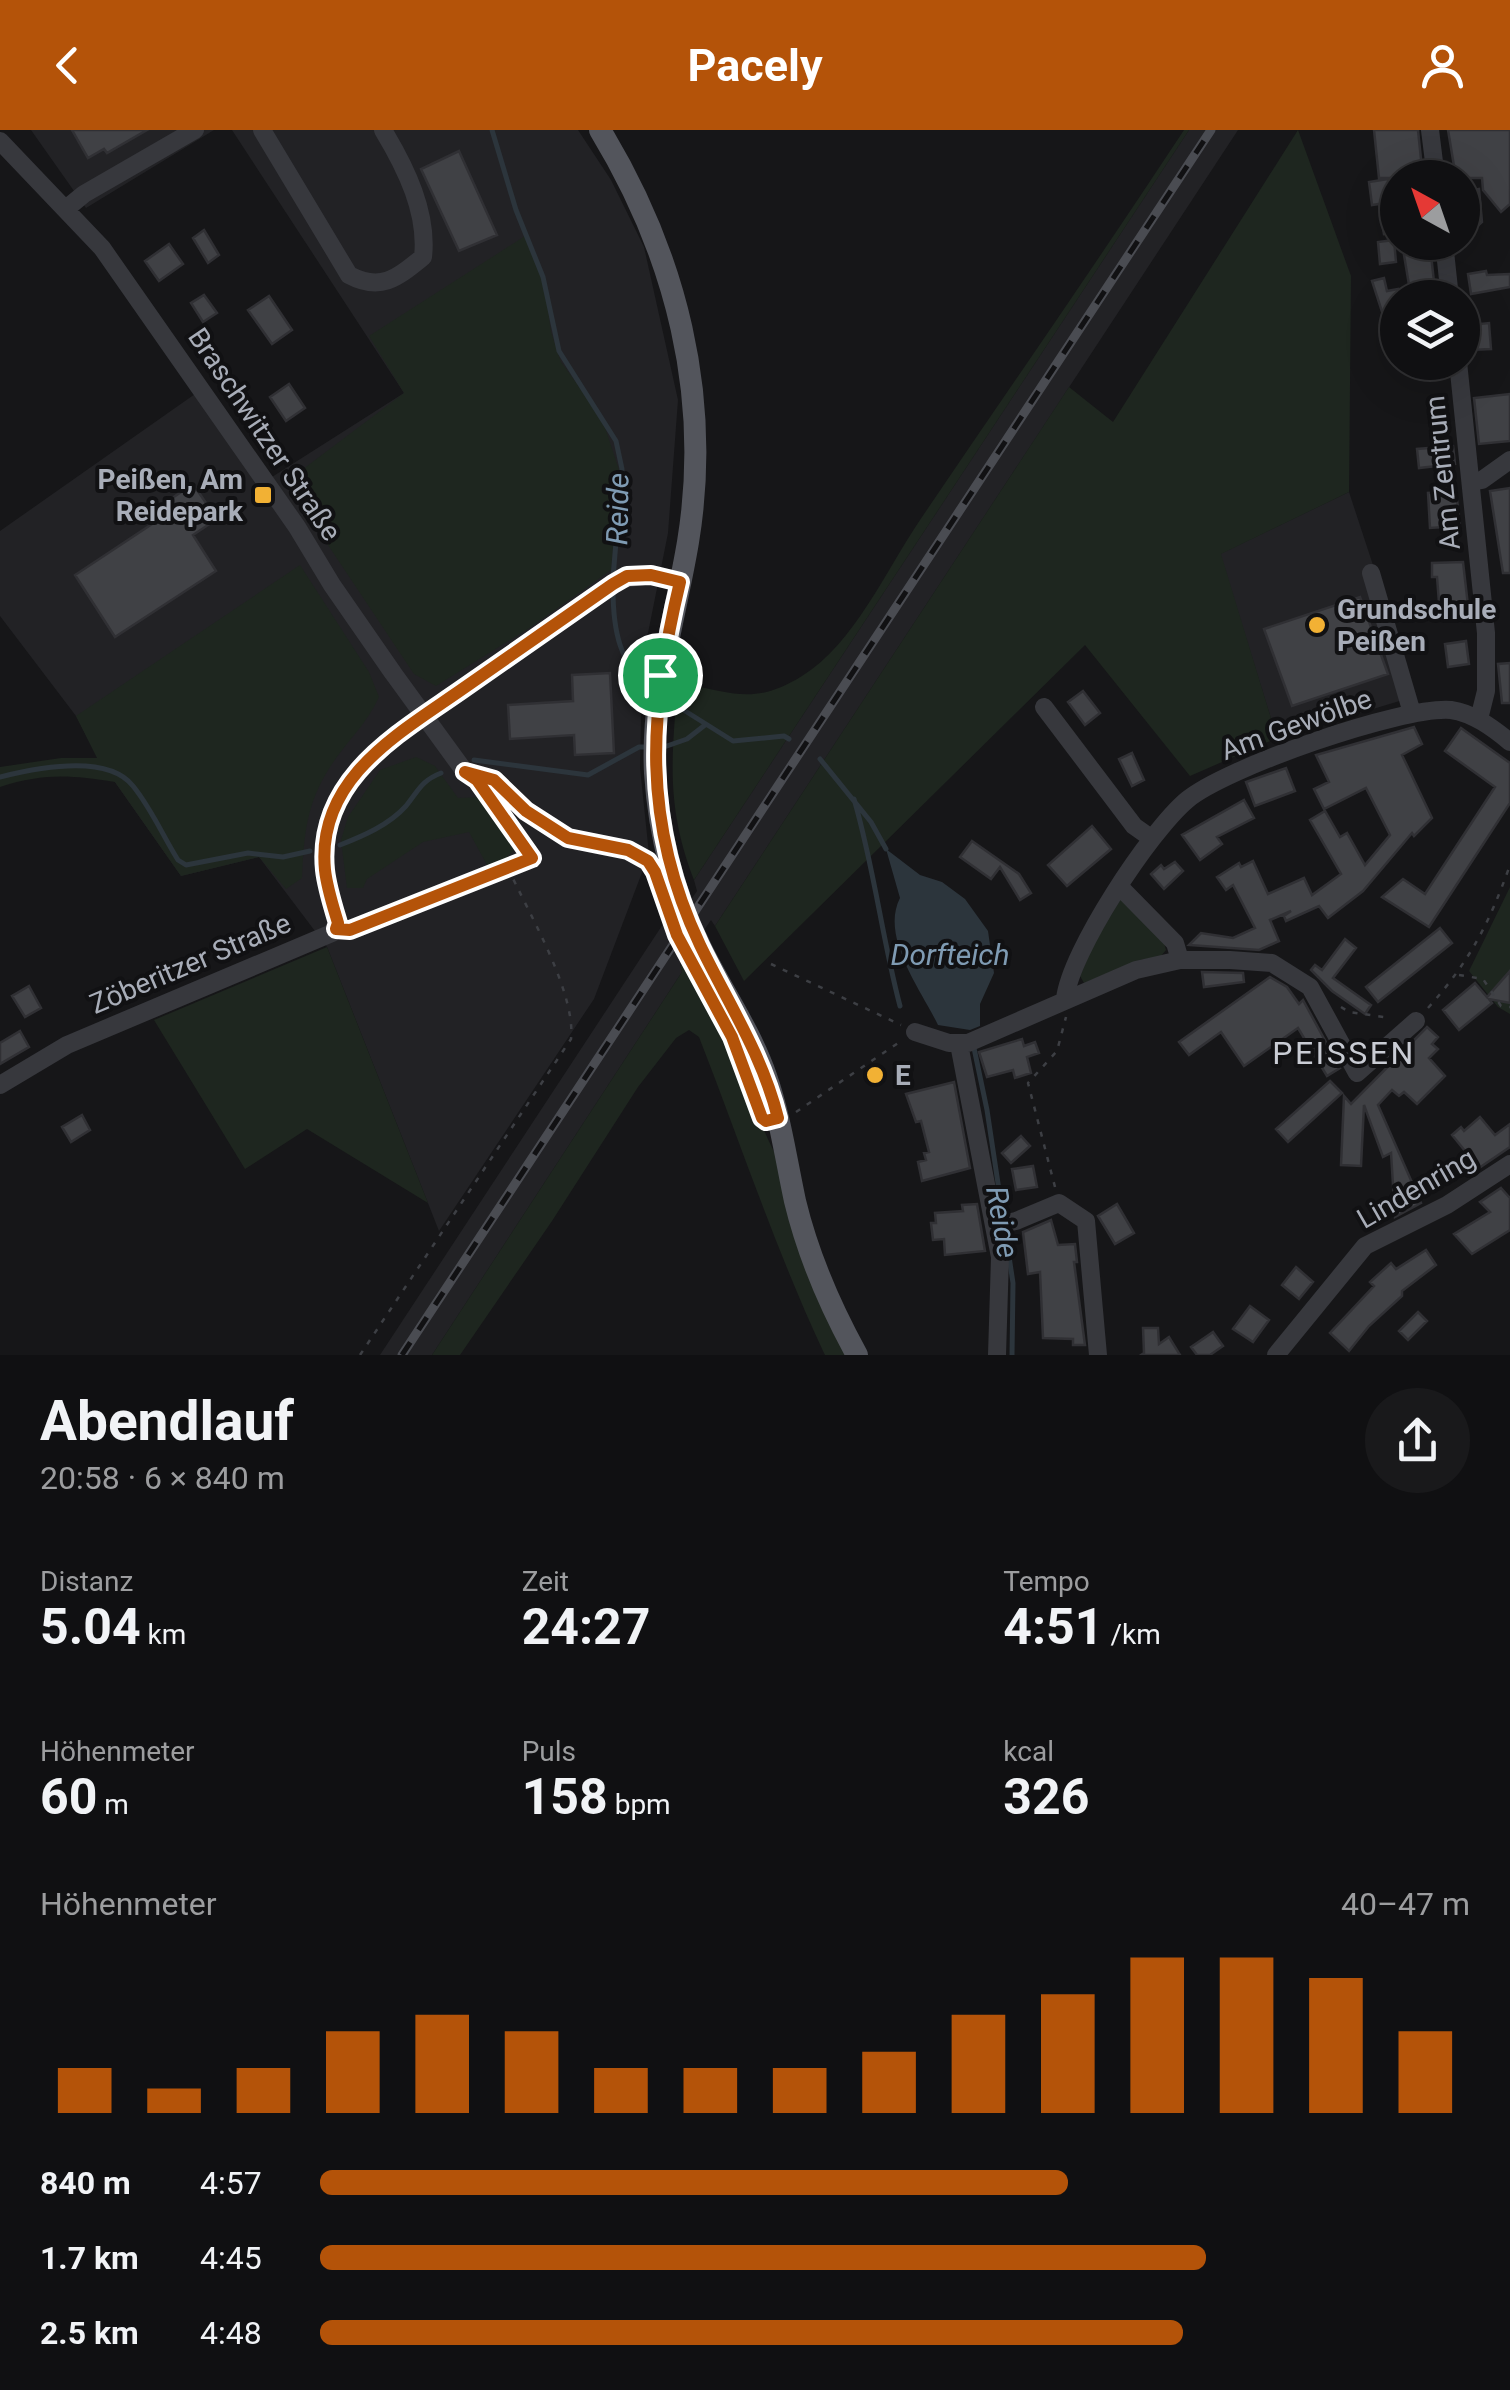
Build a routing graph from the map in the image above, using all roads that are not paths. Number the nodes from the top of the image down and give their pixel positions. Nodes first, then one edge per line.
1 (195, 130) edge
2 (262, 130) edge
3 (383, 130) edge
4 (600, 130) edge
5 (1430, 130) edge
6 (0, 141) edge
7 (1434, 160) edge
8 (66, 208) junction
9 (1460, 380) edge
10 (1510, 460) edge
11 (1471, 482) junction
12 (1370, 573) dead end
13 (680, 582) junction
14 (1044, 706) dead end
15 (1412, 713) junction
16 (423, 715) junction
17 (1479, 719) junction
18 (1510, 742) edge
19 (465, 772) road end
20 (1151, 838) junction
21 (1120, 887) junction
22 (1180, 960) junction
23 (1065, 999) junction
24 (1416, 1021) road end
25 (915, 1032) road end
26 (968, 1042) junction
27 (0, 1084) edge
28 (1510, 1164) edge
29 (1004, 1223) junction
30 (857, 1355) edge
31 (998, 1355) edge
32 (1098, 1355) edge
33 (1276, 1355) edge

1 - 8 street
2 - 3 street
4 - 13 main road
5 - 7 street
6 - 8 street, Braschwitzer Straße
8 - 16 street, Braschwitzer Straße
9 - 11 street, Am Zentrum
10 - 11 street
11 - 17 street, Am Zentrum
12 - 15 street
13 - 16 street, Zöberitzer Straße
13 - 30 main road
14 - 20 street
15 - 17 street, Am Gewölbe
15 - 20 street, Am Gewölbe
16 - 19 street, Braschwitzer Straße
16 - 27 street, Zöberitzer Straße
17 - 18 street
20 - 21 street, Am Gewölbe
21 - 22 street
21 - 23 street, Am Gewölbe
22 - 23 street
22 - 24 street
23 - 26 street
25 - 26 street
26 - 29 street
28 - 33 street, Lindenring
29 - 31 street
29 - 32 street

